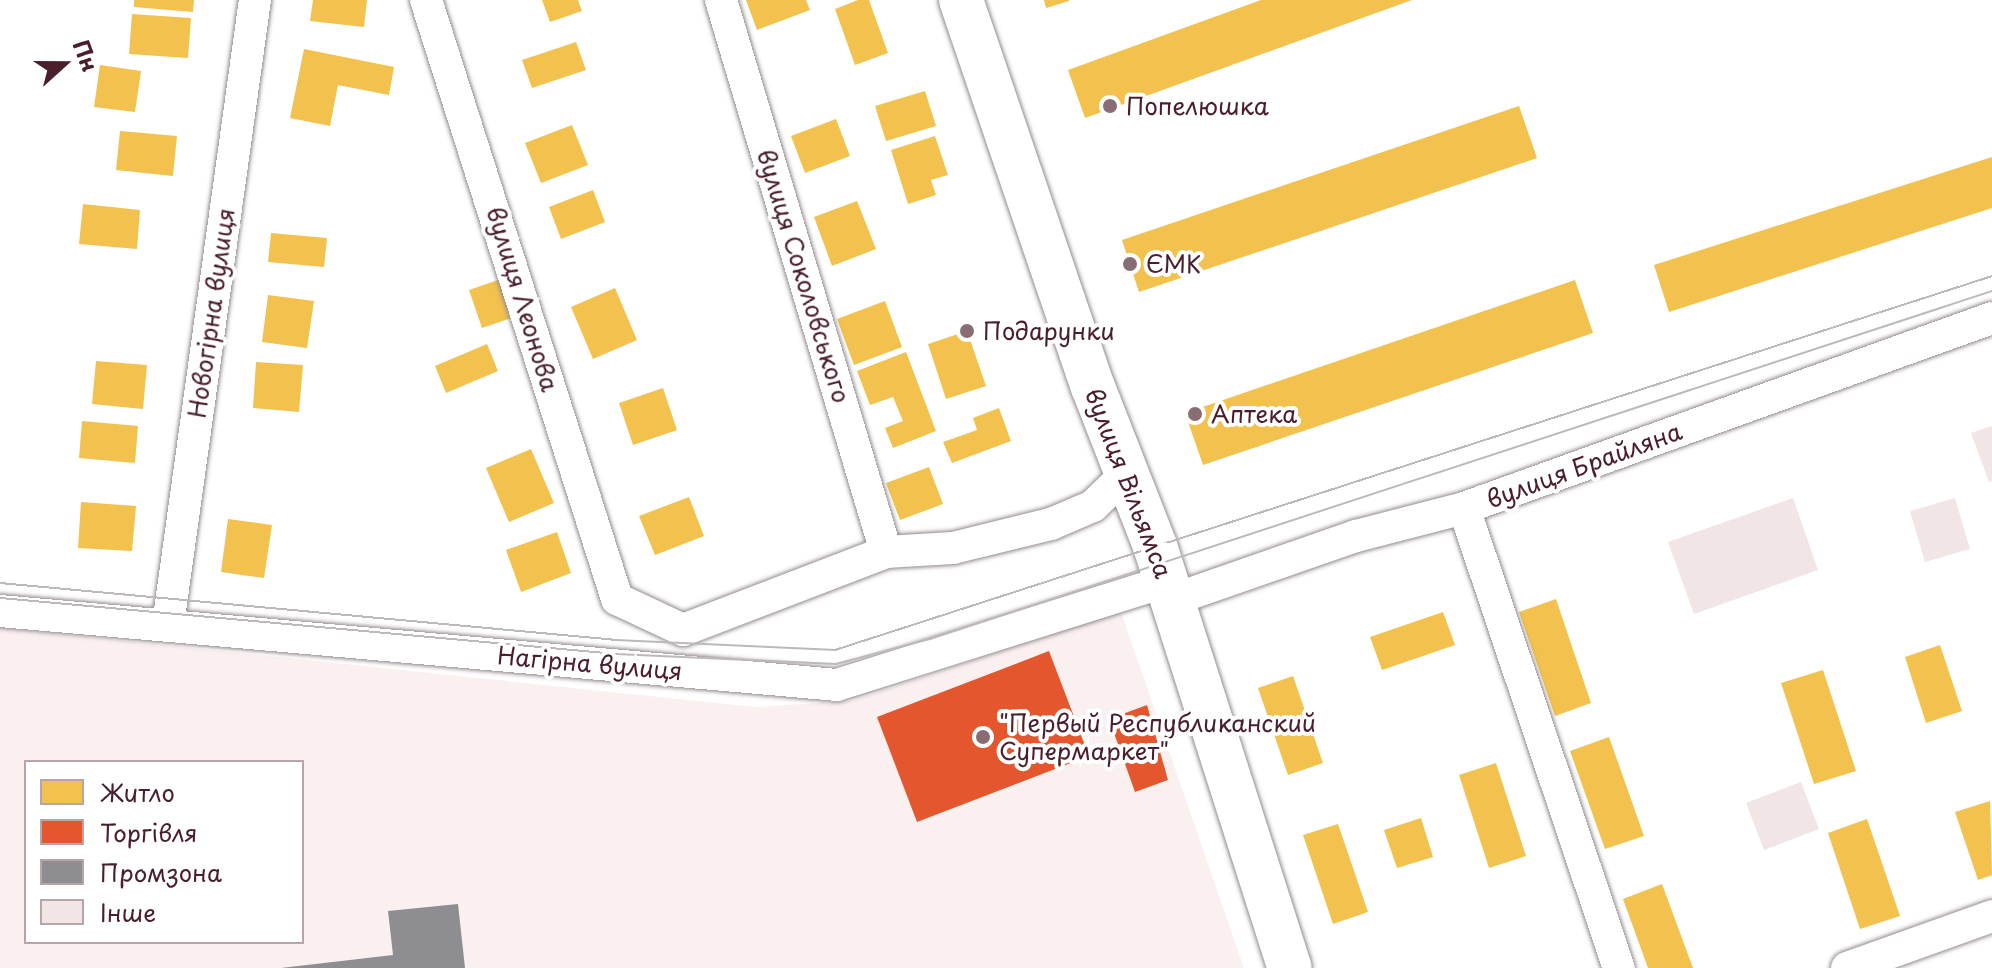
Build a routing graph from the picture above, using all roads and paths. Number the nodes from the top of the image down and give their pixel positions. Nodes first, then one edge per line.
1 (255, 0) edge
2 (426, 0) edge
3 (721, 0) edge
4 (961, 0) edge
5 (1992, 318) edge
6 (1126, 474) junction
7 (1464, 508) junction
8 (886, 552) junction
9 (1169, 590) junction
10 (0, 611) edge
11 (168, 625) junction
12 (1992, 916) edge
13 (1290, 968) edge
14 (1619, 968) edge
15 (1847, 968) edge

1 - 11 street, Новогірна вулиця
2 - 8 street, вулиця Леонова
3 - 8 street, вулиця Соколовського
4 - 6 street, вулиця Вільямса
5 - 7 street, вулиця Брайляна
6 - 8 street
6 - 9 street, вулиця Вільямса
7 - 9 street, вулиця Брайляна
7 - 14 street
9 - 11 street, Нагірна вулиця
9 - 13 street, вулиця Вільямса
10 - 11 street, Нагірна вулиця
12 - 15 street

